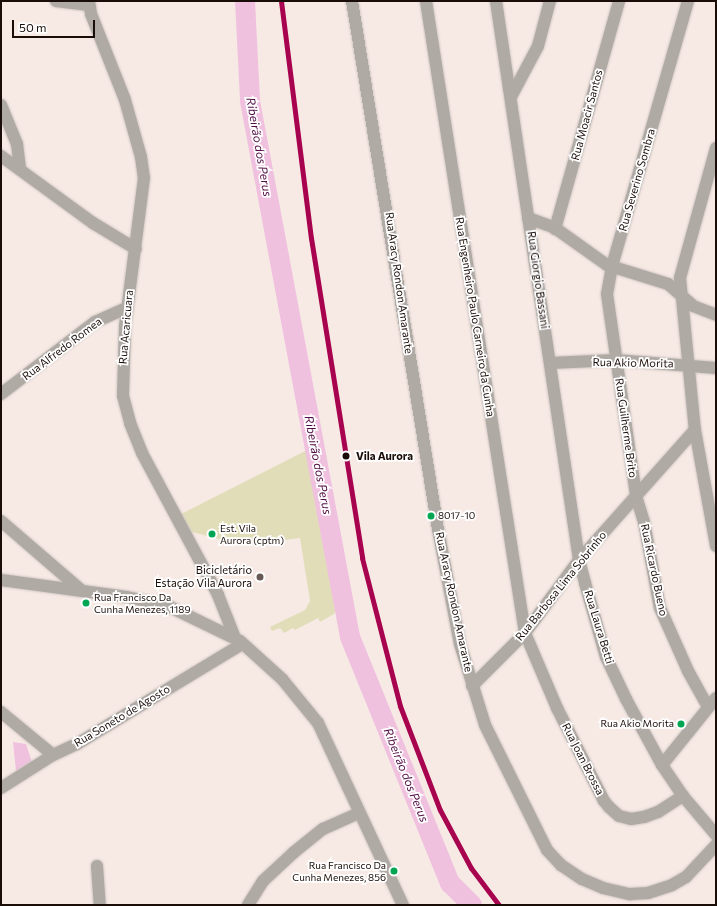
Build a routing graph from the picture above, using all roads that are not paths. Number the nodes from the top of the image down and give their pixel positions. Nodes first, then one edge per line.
1 (56, 1) edge
2 (352, 1) edge
3 (426, 1) edge
4 (496, 1) edge
5 (550, 1) edge
6 (619, 1) edge
7 (688, 1) edge
8 (89, 3) edge
9 (512, 95) junction
10 (1, 105) edge
11 (716, 148) edge
12 (1, 156) edge
13 (20, 169) junction
14 (528, 218) junction
15 (556, 229) junction
16 (136, 249) junction
17 (612, 266) junction
18 (680, 296) junction
19 (127, 308) junction
20 (716, 315) edge
21 (616, 360) junction
22 (550, 363) junction
23 (688, 364) junction
24 (716, 368) edge
25 (1, 394) edge
26 (696, 430) junction
27 (636, 496) junction
28 (1, 522) edge
29 (716, 546) edge
30 (579, 560) junction
31 (1, 580) edge
32 (82, 591) junction
33 (525, 633) junction
34 (239, 641) junction
35 (472, 686) junction
36 (712, 703) edge
37 (1, 712) edge
38 (53, 755) junction
39 (662, 765) junction
40 (1, 788) edge
41 (683, 796) junction
42 (359, 813) junction
43 (716, 835) edge
44 (716, 845) edge
45 (97, 866) dead end
46 (100, 905) edge
47 (248, 905) edge
48 (403, 905) edge

1 - 8 street
2 - 35 street, Rua Aracy Rondon Amarante
3 - 33 street, Rua Engenheiro Paulo Carneiro da Cunha
4 - 9 street, Rua Giorgio Bassani
5 - 9 street
6 - 15 street, Rua Moacir Santos
7 - 17 street, Rua Severino Sombra
8 - 16 street, Rua Acaricuara
9 - 14 street, Rua Giorgio Bassani
10 - 13 street
11 - 18 street
12 - 13 street
13 - 16 street
14 - 15 street
14 - 22 street, Rua Giorgio Bassani
15 - 17 street
16 - 19 street, Rua Acaricuara
17 - 18 street
17 - 21 street, Rua Severino Sombra
18 - 20 street
18 - 23 street
19 - 25 street, Rua Alfredo Romea
19 - 34 street, Rua Acaricuara
21 - 22 street, Rua Akio Morita
21 - 23 street, Rua Akio Morita
21 - 27 street, Rua Guilherme Brito
22 - 30 street, Rua Giorgio Bassani
23 - 24 street, Rua Akio Morita
23 - 26 street
26 - 27 street, Rua Barbosa Lima Sobrinho
26 - 29 street
27 - 30 street, Rua Barbosa Lima Sobrinho
27 - 36 street, Rua Ricardo Bueno
28 - 32 street
30 - 33 street, Rua Barbosa Lima Sobrinho
30 - 39 street, Rua Laura Betti
31 - 32 street
32 - 34 street
33 - 35 street, Rua Barbosa Lima Sobrinho
33 - 41 street, Rua Joan Brossa
34 - 38 street, Rua Soneto de Agosto
34 - 42 street
35 - 44 street, Rua Aracy Rondon Amarante
36 - 39 street
37 - 38 street
38 - 40 street, Rua Soneto de Agosto
39 - 41 street, Rua Laura Betti
41 - 43 street
42 - 47 street
42 - 48 street
45 - 46 street

